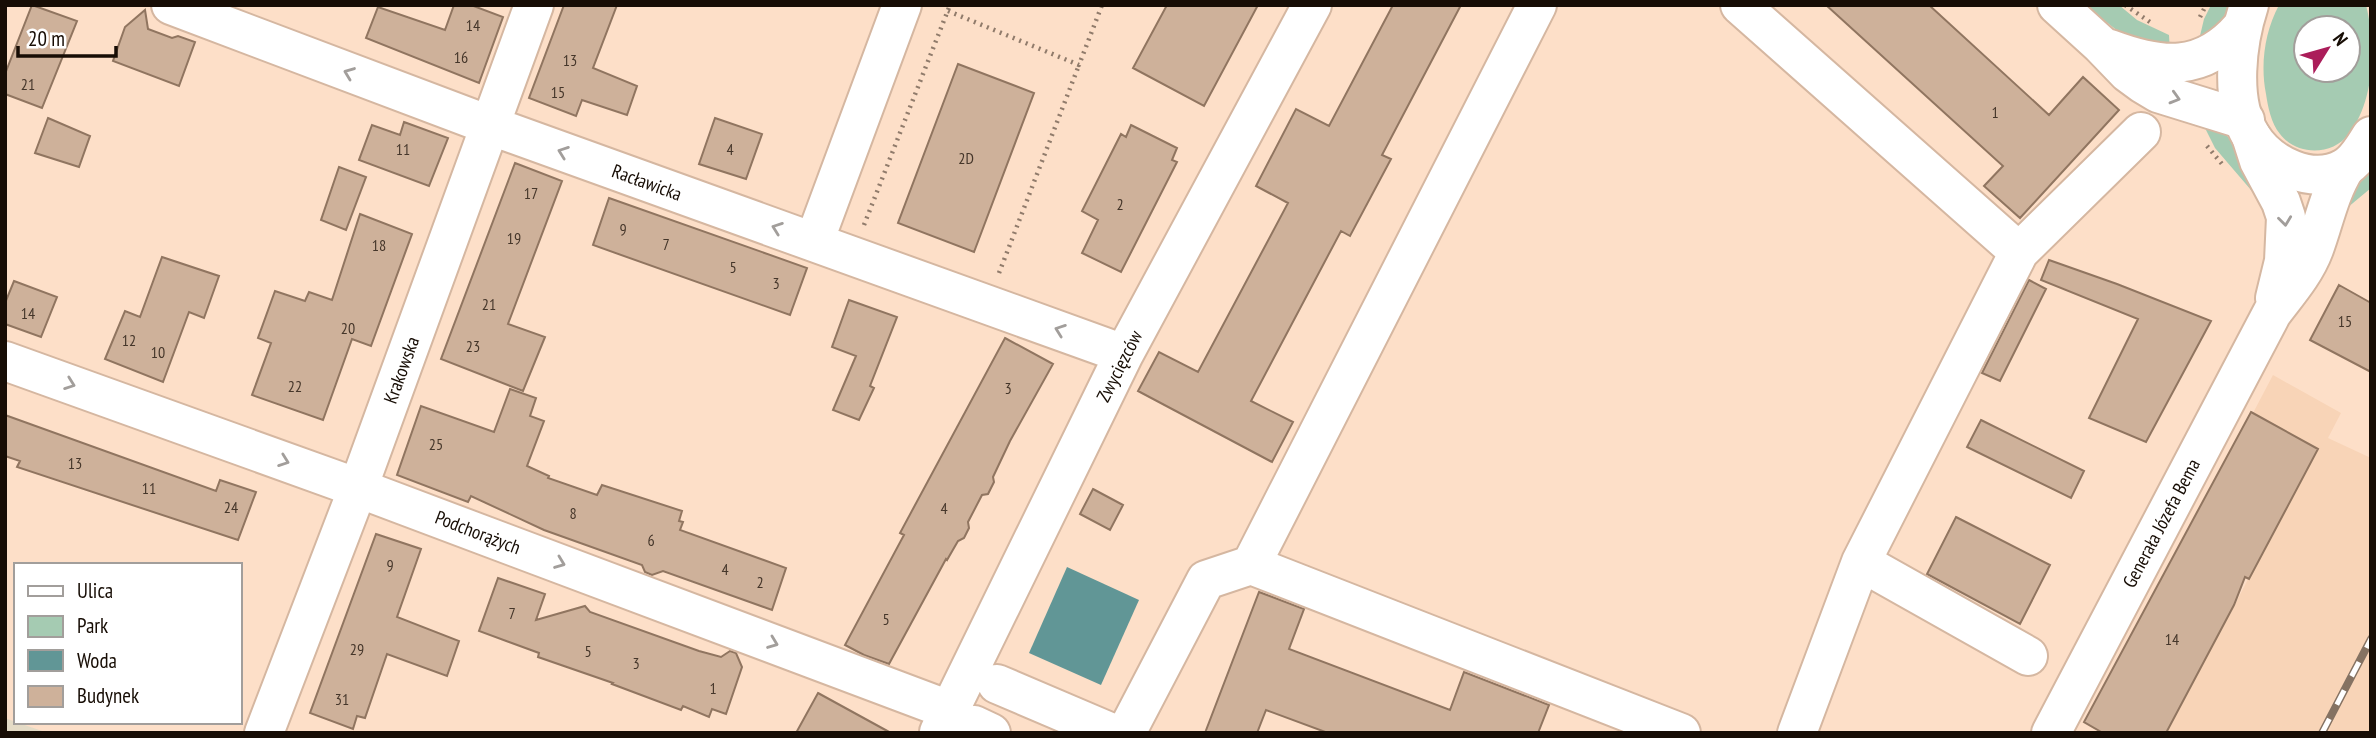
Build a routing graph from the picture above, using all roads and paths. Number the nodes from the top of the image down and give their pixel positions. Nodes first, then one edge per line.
1 (171, 5) edge
2 (534, 5) edge
3 (902, 5) edge
4 (1102, 5) edge
5 (1312, 5) edge
6 (1537, 5) edge
7 (1740, 5) edge
8 (2057, 5) edge
9 (2125, 5) edge
10 (949, 8) edge
11 (2245, 17) edge
12 (2160, 27) dead end
13 (2101, 45) junction
14 (1079, 65) junction
15 (489, 125) junction
16 (2248, 128) junction
17 (2141, 132) dead end
18 (2362, 151) edge
19 (863, 226) dead end
20 (814, 242) junction
21 (2019, 252) junction
22 (999, 275) dead end
23 (2272, 313) junction
24 (1124, 354) junction
25 (5, 361) edge
26 (358, 488) junction
27 (1861, 562) junction
28 (1251, 565) junction
29 (2028, 656) dead end
30 (997, 684) dead end
31 (963, 725) edge
32 (264, 733) edge
33 (1112, 733) edge
34 (1126, 733) edge
35 (1681, 733) edge
36 (1797, 733) edge
37 (2051, 733) edge

15 -> 1 street, Racławicka
2 - 15 street, Krakowska
3 - 20 street
4 - 14 path
5 - 24 street, Zwycięzców
6 - 28 street
7 - 21 street
8 - 13 street
9 - 12 path
10 - 14 path
10 - 19 path
11 - 13 street
11 - 16 street, Generała Józefa Bema
13 -> 16 street
14 - 22 path
20 -> 15 street, Racławicka
15 - 26 street, Krakowska
16 - 18 street
16 -> 23 street, Generała Józefa Bema
17 - 21 street
18 - 23 street, Generała Józefa Bema
24 -> 20 street, Racławicka
21 - 27 street
23 - 37 street, Generała Józefa Bema
24 - 31 street, Zwycięzców
25 -> 26 street, Podchorążych
26 -> 31 street, Podchorążych
26 - 32 street, Krakowska
27 - 29 street
27 - 36 street
28 - 34 street
28 - 35 street
30 - 33 street

